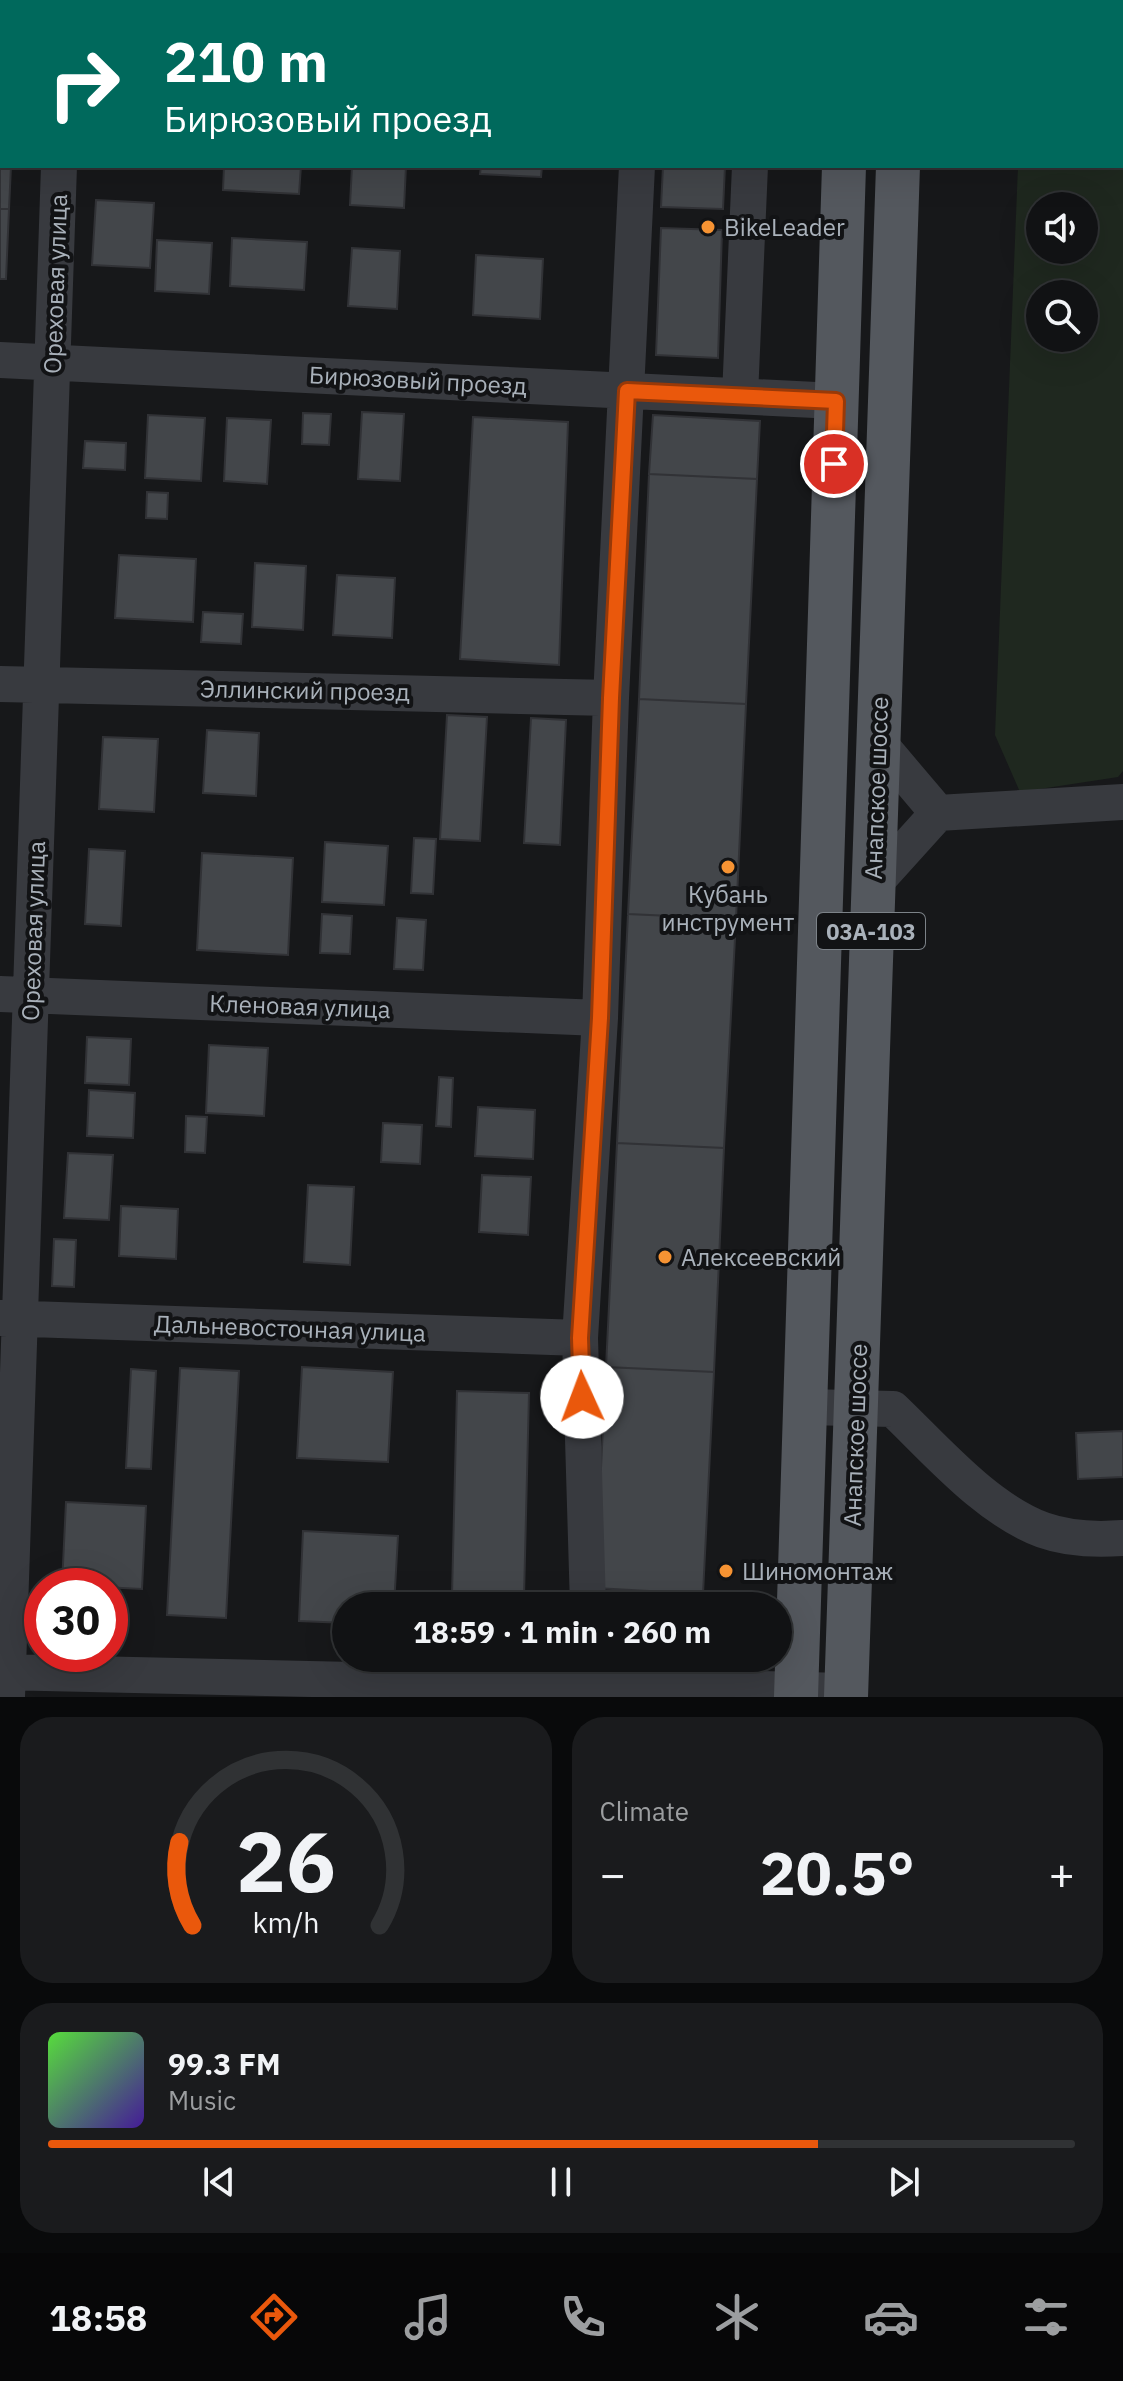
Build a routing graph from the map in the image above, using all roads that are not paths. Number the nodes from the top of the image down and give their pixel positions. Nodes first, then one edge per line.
1 (59, 168) edge
2 (637, 168) edge
3 (750, 168) edge
4 (844, 168) edge
5 (898, 168) edge
6 (0, 360) edge
7 (53, 362) junction
8 (627, 391) junction
9 (740, 396) junction
10 (836, 401) junction
11 (0, 684) edge
12 (42, 684) junction
13 (611, 698) junction
14 (877, 741) junction
15 (1123, 802) edge
16 (938, 813) junction
17 (873, 885) junction
18 (15, 995) edge
19 (600, 1018) junction
20 (10, 1318) edge
21 (580, 1338) junction
22 (805, 1407) junction
23 (857, 1408) junction
24 (1123, 1538) edge
25 (588, 1592) edge
26 (5, 1680) edge
27 (590, 1680) edge
28 (796, 1693) edge
29 (846, 1694) edge

1 - 7 street, Ореховая улица
2 - 8 street
3 - 9 street
4 - 10 main road, 03А-103
5 - 14 main road, Анапское шоссе / 03А-103
6 - 7 street, Бирюзовый проезд
7 - 8 street, Бирюзовый проезд
7 - 12 street, Ореховая улица
8 - 9 street, Бирюзовый проезд
8 - 13 street
9 - 10 street, Бирюзовый проезд
10 - 22 main road, 03А-103
11 - 12 street, Эллинский проезд
12 - 13 street, Эллинский проезд
12 - 18 street, Ореховая улица
13 - 19 street
14 - 16 street
14 - 17 main road, Анапское шоссе / 03А-103
15 - 16 street
16 - 17 street
17 - 23 main road, Анапское шоссе / 03А-103
18 - 19 street, Кленовая улица
18 - 20 street, Ореховая улица
19 - 21 street
20 - 21 street, Дальневосточная улица
20 - 26 street, Ореховая улица
21 - 25 street
22 - 23 street
22 - 28 main road, 03А-103
23 - 24 street
23 - 29 main road, Анапское шоссе / 03А-103
26 - 27 street
27 - 28 street
28 - 29 street

